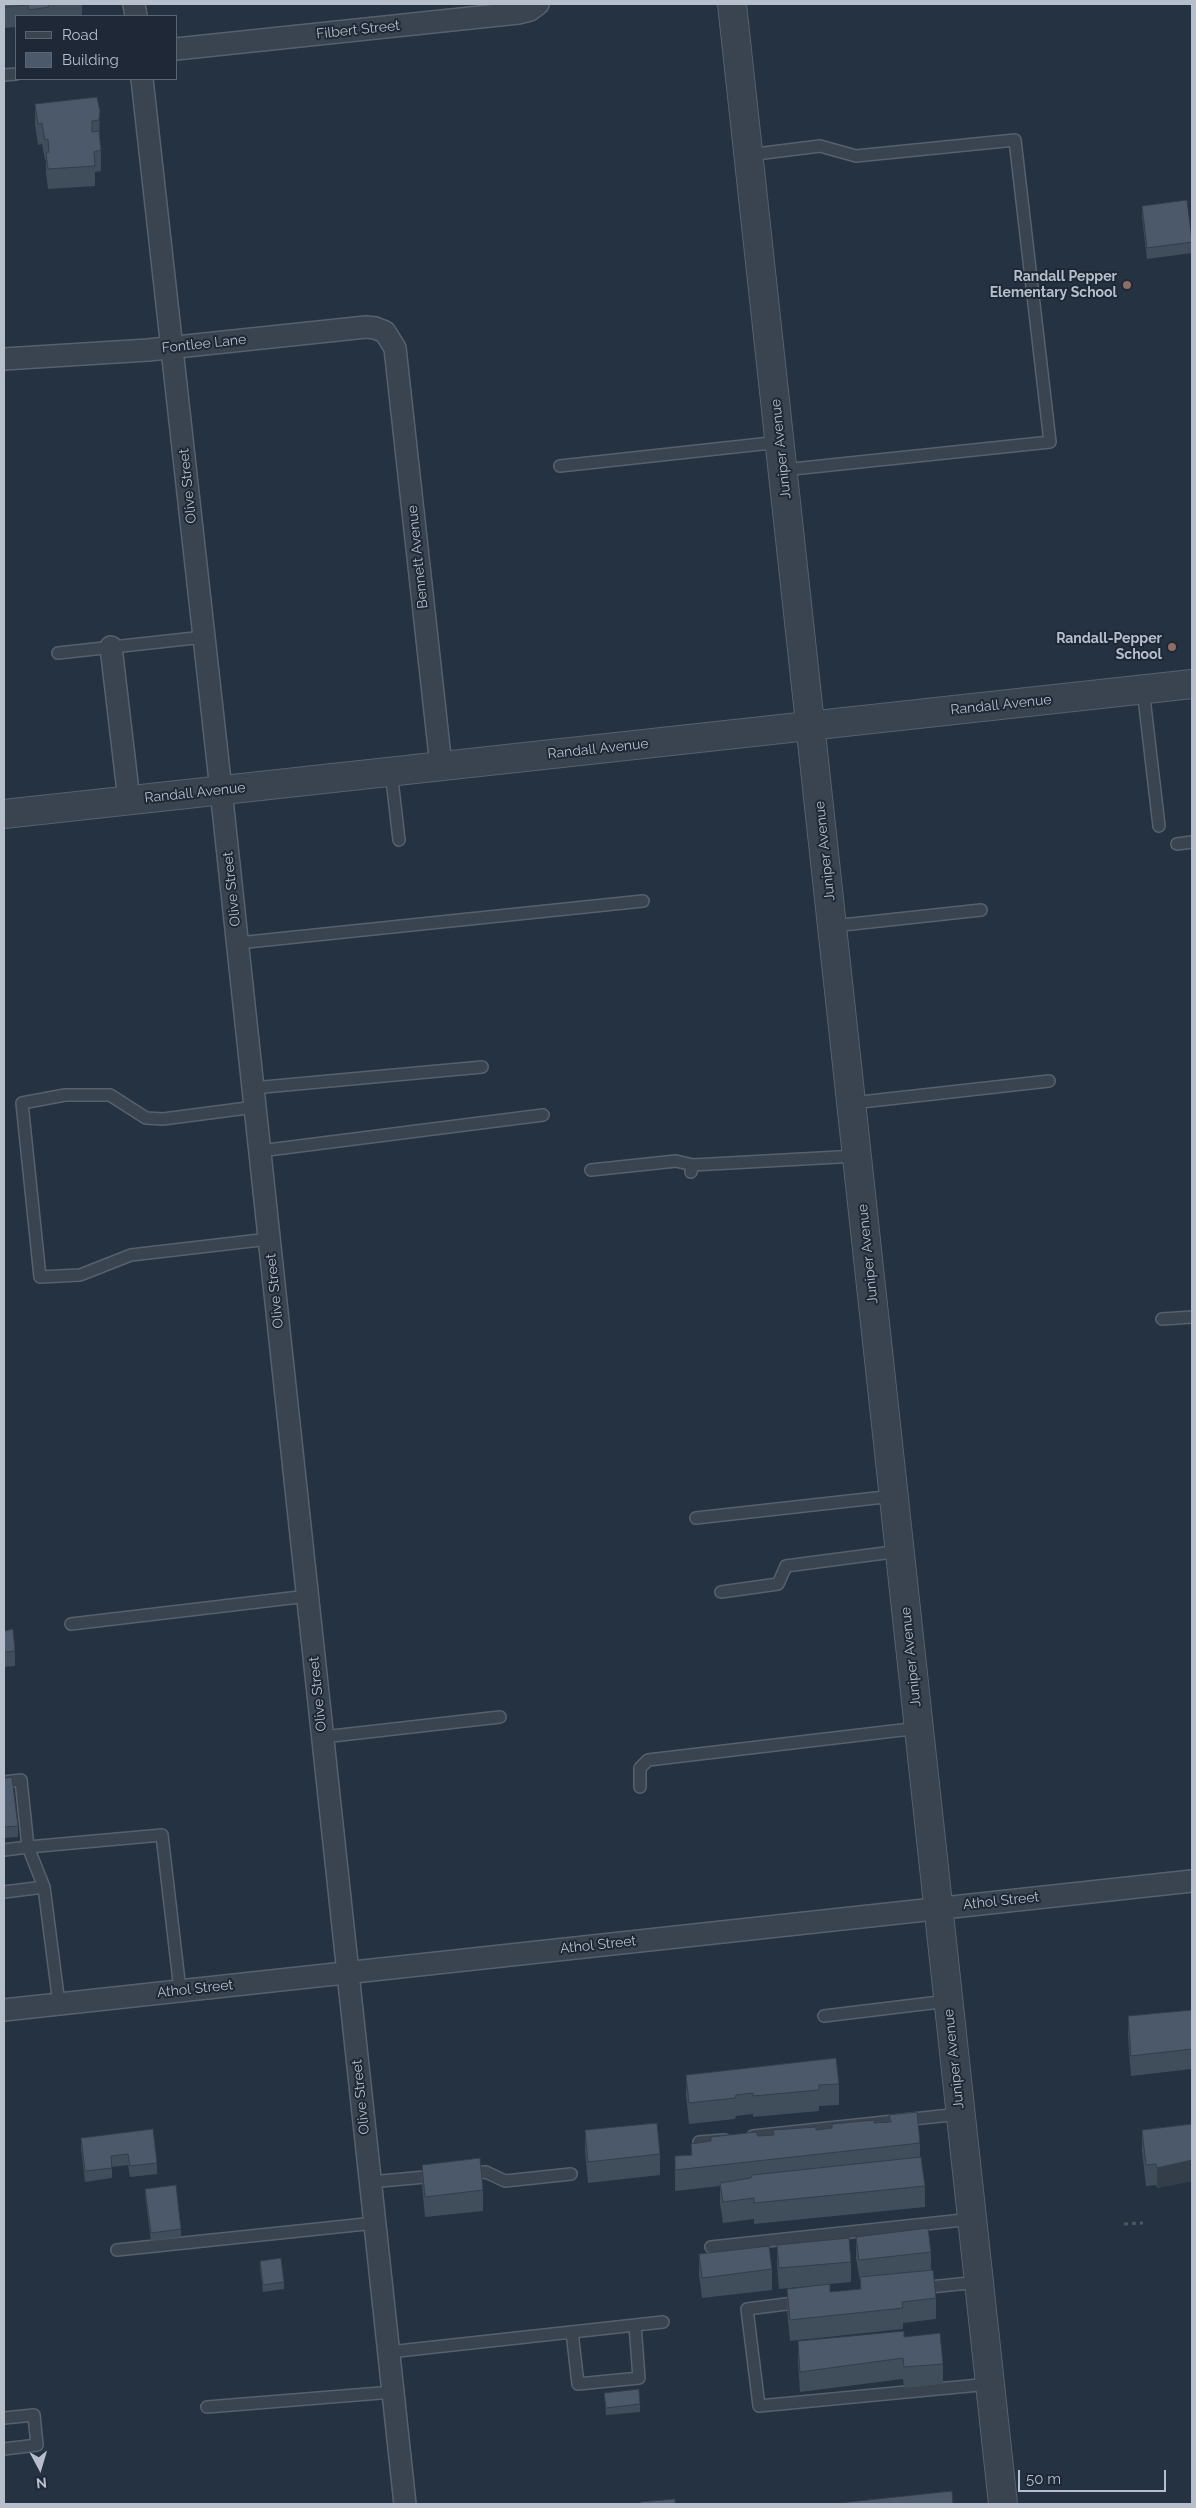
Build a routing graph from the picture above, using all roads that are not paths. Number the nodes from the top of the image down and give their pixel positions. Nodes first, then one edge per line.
1 (538, 4) edge
2 (732, 4) edge
3 (178, 49) edge
4 (142, 80) edge
5 (748, 155) junction
6 (172, 347) junction
7 (395, 348) joint
8 (4, 359) edge
9 (780, 442) junction
10 (560, 466) dead end
11 (783, 470) junction
12 (204, 637) junction
13 (111, 647) junction
14 (58, 653) dead end
15 (1192, 684) edge
16 (1143, 689) junction
17 (811, 726) junction
18 (441, 766) junction
19 (391, 771) junction
20 (222, 790) junction
21 (129, 800) junction
22 (4, 814) edge
23 (1159, 826) dead end
24 (399, 840) dead end
25 (1192, 842) edge
26 (1177, 844) dead end
27 (643, 901) dead end
28 (981, 910) dead end
29 (832, 926) junction
30 (238, 943) junction
31 (482, 1067) dead end
32 (1049, 1081) dead end
33 (254, 1097) junction
34 (852, 1104) junction
35 (543, 1115) dead end
36 (260, 1150) junction
37 (857, 1156) junction
38 (591, 1170) dead end
39 (269, 1239) junction
40 (1192, 1317) edge
41 (1162, 1319) dead end
42 (894, 1496) junction
43 (696, 1518) dead end
44 (900, 1551) junction
45 (721, 1592) dead end
46 (308, 1596) junction
47 (71, 1624) dead end
48 (500, 1717) dead end
49 (919, 1728) junction
50 (322, 1736) junction
51 (4, 1782) edge
52 (640, 1787) dead end
53 (28, 1847) junction
54 (4, 1850) edge
55 (1192, 1881) edge
56 (44, 1887) junction
57 (4, 1892) edge
58 (938, 1908) junction
59 (348, 1972) junction
60 (180, 1990) junction
61 (948, 2001) junction
62 (59, 2004) junction
63 (4, 2010) edge
64 (824, 2016) dead end
65 (960, 2114) junction
66 (700, 2142) edge
67 (571, 2174) dead end
68 (370, 2182) junction
69 (972, 2219) junction
70 (375, 2223) junction
71 (711, 2247) dead end
72 (116, 2250) dead end
73 (979, 2282) junction
74 (908, 2289) edge
75 (813, 2300) edge
76 (663, 2322) dead end
77 (635, 2324) junction
78 (572, 2332) junction
79 (389, 2352) junction
80 (990, 2384) junction
81 (393, 2392) junction
82 (208, 2407) dead end
83 (4, 2418) edge
84 (4, 2449) edge
85 (405, 2504) edge
86 (1003, 2504) edge

1 - 3 street, Filbert Street
2 - 5 street, Juniper Avenue
4 - 6 street, Olive Street
5 - 9 street, Juniper Avenue
5 - 11 lane
6 - 7 street, Fontlee Lane
6 - 8 street, Fontlee Lane
6 - 12 street, Olive Street
7 - 18 street, Bennett Avenue
9 - 10 lane
9 - 11 street, Juniper Avenue
11 - 17 street, Juniper Avenue
12 - 13 lane
12 - 20 street, Olive Street
13 - 14 lane
13 - 21 street
15 - 16 street, Randall Avenue
16 - 17 street, Randall Avenue
16 - 23 lane
17 - 18 street, Randall Avenue
17 - 29 street, Juniper Avenue
18 - 19 street, Randall Avenue
19 - 20 street, Randall Avenue
19 - 24 lane
20 - 21 street, Randall Avenue
20 - 30 street, Olive Street
21 - 22 street, Randall Avenue
25 - 26 lane
27 - 30 lane
28 - 29 lane
29 - 34 street, Juniper Avenue
30 - 33 street, Olive Street
31 - 33 lane
32 - 34 lane
33 - 36 street, Olive Street
33 - 39 lane
34 - 37 street, Juniper Avenue
35 - 36 lane
36 - 39 street, Olive Street
37 - 38 lane
37 - 42 street, Juniper Avenue
39 - 46 street, Olive Street
40 - 41 lane
42 - 43 lane
42 - 44 street, Juniper Avenue
44 - 45 lane
44 - 49 street, Juniper Avenue
46 - 47 lane
46 - 50 street, Olive Street
48 - 50 lane
49 - 52 lane
49 - 58 street, Juniper Avenue
50 - 59 street, Olive Street
51 - 53 lane
53 - 54 lane
53 - 56 lane
53 - 60 lane
55 - 58 street, Athol Street
56 - 57 lane
56 - 62 lane
58 - 59 street, Athol Street
58 - 61 street, Juniper Avenue
59 - 60 street, Athol Street
59 - 68 street, Olive Street
60 - 62 street, Athol Street
61 - 64 lane
61 - 65 street, Juniper Avenue
62 - 63 street, Athol Street
65 - 66 lane
65 - 69 street, Juniper Avenue
67 - 68 lane
68 - 70 street, Olive Street
69 - 71 lane
69 - 73 street, Juniper Avenue
70 - 72 lane
70 - 79 street, Olive Street
73 - 74 lane
73 - 80 street, Juniper Avenue
75 - 80 lane
76 - 77 lane
77 - 78 lane
77 - 78 lane
78 - 79 lane
79 - 81 street, Olive Street
80 - 86 street, Juniper Avenue
81 - 82 lane
81 - 85 street, Olive Street
83 - 84 lane

